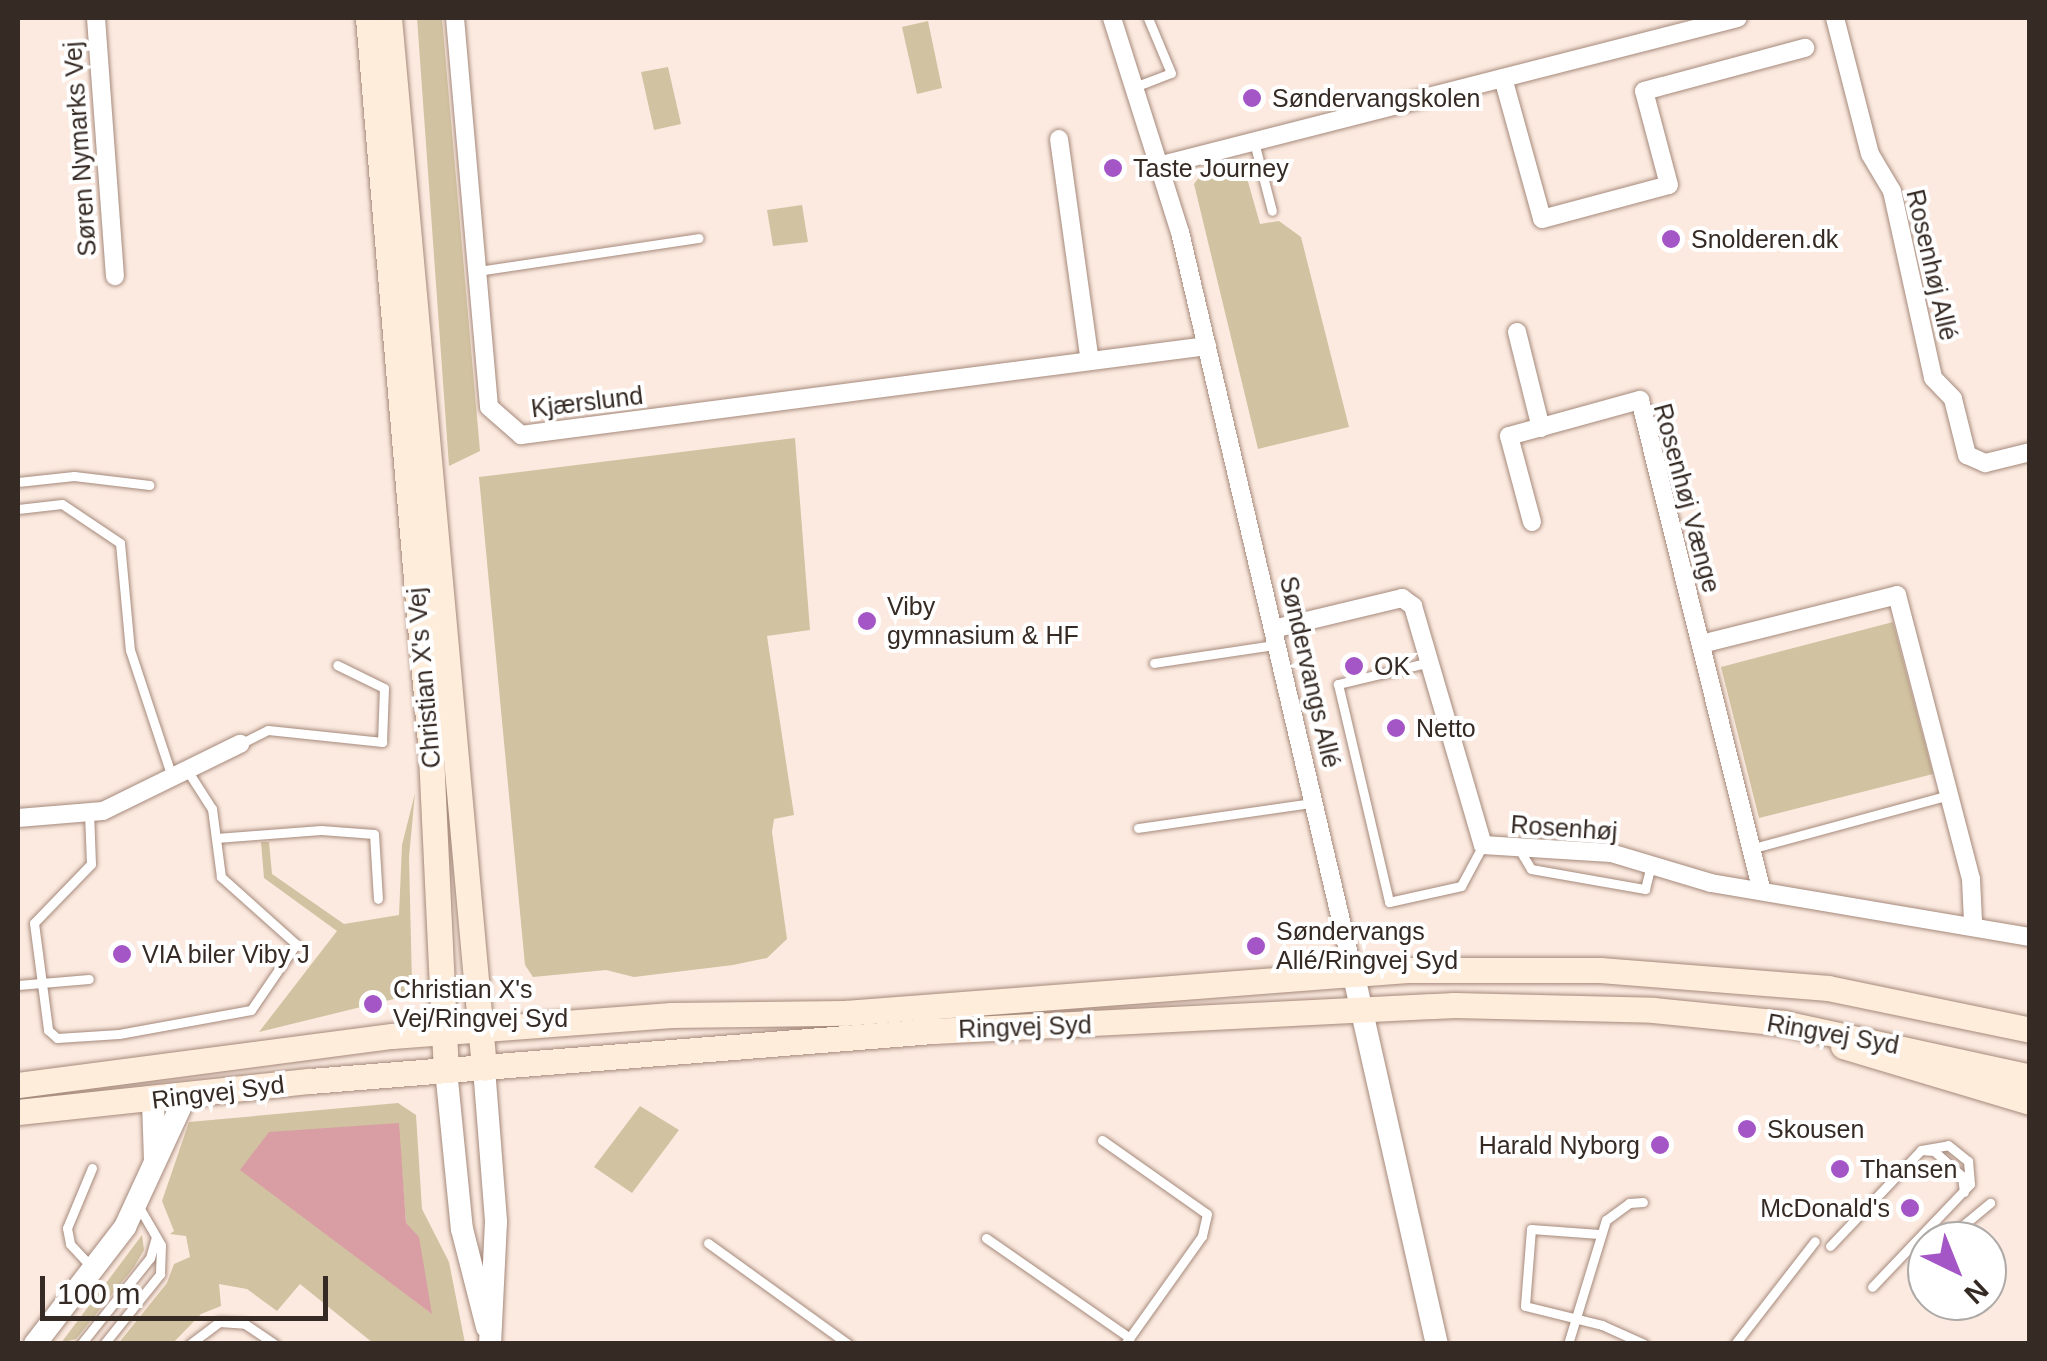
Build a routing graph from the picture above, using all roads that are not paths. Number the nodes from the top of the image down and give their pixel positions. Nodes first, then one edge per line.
1 (96, 18) edge
2 (368, 18) edge
3 (390, 18) edge
4 (455, 18) edge
5 (1112, 18) edge
6 (1148, 18) edge
7 (1738, 18) edge
8 (1836, 18) edge
9 (1805, 48) dead end
10 (1503, 78) junction
11 (1137, 86) junction
12 (1059, 139) dead end
13 (1254, 141) junction
14 (1162, 165) junction
15 (1272, 211) dead end
16 (699, 238) dead end
17 (478, 272) junction
18 (114, 276) dead end
19 (1517, 332) dead end
20 (1207, 346) junction
21 (1090, 361) junction
22 (1541, 428) junction
23 (2030, 452) edge
24 (18, 482) edge
25 (148, 485) dead end
26 (18, 508) edge
27 (1532, 522) dead end
28 (1275, 637) junction
29 (1701, 644) junction
30 (1433, 662) junction
31 (1154, 663) dead end
32 (338, 665) dead end
33 (240, 744) joint
34 (180, 773) junction
35 (1949, 795) junction
36 (1312, 802) junction
37 (89, 812) junction
38 (18, 818) edge
39 (1138, 828) dead end
40 (216, 838) junction
41 (1483, 845) junction
42 (1754, 848) junction
43 (1520, 849) junction
44 (1652, 865) junction
45 (1761, 888) junction
46 (378, 898) dead end
47 (1973, 922) junction
48 (2030, 936) edge
49 (1353, 972) junction
50 (89, 979) dead end
51 (42, 983) junction
52 (18, 985) edge
53 (1361, 1008) junction
54 (1782, 1024) junction
55 (481, 1029) junction
56 (2030, 1030) edge
57 (443, 1032) junction
58 (286, 1050) junction
59 (484, 1068) junction
60 (446, 1070) junction
61 (2030, 1077) edge
62 (18, 1085) edge
63 (185, 1097) junction
64 (153, 1101) junction
65 (2030, 1102) edge
66 (18, 1112) edge
67 (1102, 1140) dead end
68 (155, 1161) junction
69 (92, 1168) dead end
70 (1643, 1202) dead end
71 (1990, 1204) dead end
72 (138, 1206) junction
73 (1969, 1221) edge
74 (1599, 1234) junction
75 (156, 1235) junction
76 (986, 1238) dead end
77 (1815, 1241) dead end
78 (708, 1243) dead end
79 (1830, 1246) dead end
80 (95, 1271) junction
81 (1872, 1287) dead end
82 (1578, 1317) junction
83 (490, 1339) edge
84 (1128, 1340) edge
85 (35, 1344) edge
86 (80, 1344) edge
87 (104, 1344) edge
88 (190, 1344) edge
89 (275, 1344) edge
90 (848, 1344) edge
91 (1438, 1344) edge
92 (1568, 1344) edge
93 (1644, 1344) edge
94 (1735, 1344) edge

1 - 18 street, Søren Nymarks Vej
2 - 57 main road, Christian X's Vej
3 - 55 main road, Christian X's Vej
4 - 17 street, Kjærslund
5 - 11 street, Søndervangs Allé
6 - 11 lane
7 - 10 street
8 - 23 street, Rosenhøj Allé
9 - 10 street
10 - 13 street
11 - 14 street, Søndervangs Allé
12 - 21 street
13 - 14 street
13 - 15 lane
14 - 20 street, Søndervangs Allé
16 - 17 lane
17 - 21 street, Kjærslund
19 - 22 street
20 - 21 street, Kjærslund
20 - 28 street, Søndervangs Allé
22 - 27 street, Rosenhøj Vænge
22 - 29 street, Rosenhøj Vænge
24 - 25 lane
26 - 34 lane
28 - 30 street, Rosenhøj
28 - 31 lane
28 - 36 street, Søndervangs Allé
29 - 35 street
29 - 42 street, Rosenhøj Vænge
30 - 41 street, Rosenhøj
30 - 41 lane
32 - 33 lane
33 - 34 street
34 - 37 street
34 - 40 lane
35 - 42 lane
35 - 47 street
36 - 39 lane
36 - 49 street, Søndervangs Allé
37 - 38 street
37 - 51 lane
40 - 46 lane
40 - 51 lane
41 - 43 street, Rosenhøj
42 - 45 street, Rosenhøj Vænge
43 - 44 street, Rosenhøj
43 - 44 lane
44 - 45 street, Rosenhøj
45 - 47 street, Rosenhøj
47 - 48 street, Rosenhøj
49 - 53 street, Søndervangs Allé
49 - 55 main road, Ringvej Syd
49 - 56 main road, Ringvej Syd
50 - 51 lane
51 - 52 lane
53 - 54 main road, Ringvej Syd
53 - 59 main road, Ringvej Syd
53 - 91 street, Søndervangs Allé
54 - 61 main road, Ringvej Syd
54 - 65 main road
55 - 57 main road, Ringvej Syd
55 - 59 main road, Christian X's Vej
57 - 58 main road, Ringvej Syd
57 - 60 main road, Christian X's Vej
58 - 62 main road, Ringvej Syd
58 - 64 main road
59 - 60 main road, Ringvej Syd
59 - 83 street, Christian X's Vej
60 - 63 main road, Ringvej Syd
60 - 83 street, Christian X's Vej
63 - 64 main road, Ringvej Syd
63 - 68 street
64 - 66 main road, Ringvej Syd
64 - 68 street
67 - 84 lane
68 - 72 street
69 - 80 lane
70 - 74 lane
71 - 73 lane
72 - 75 lane
72 - 80 street
74 - 82 lane
74 - 82 lane
75 - 86 lane
75 - 87 lane
76 - 84 lane
77 - 94 lane
78 - 90 lane
79 - 81 lane
80 - 85 street
82 - 92 lane
82 - 93 lane
88 - 89 lane

